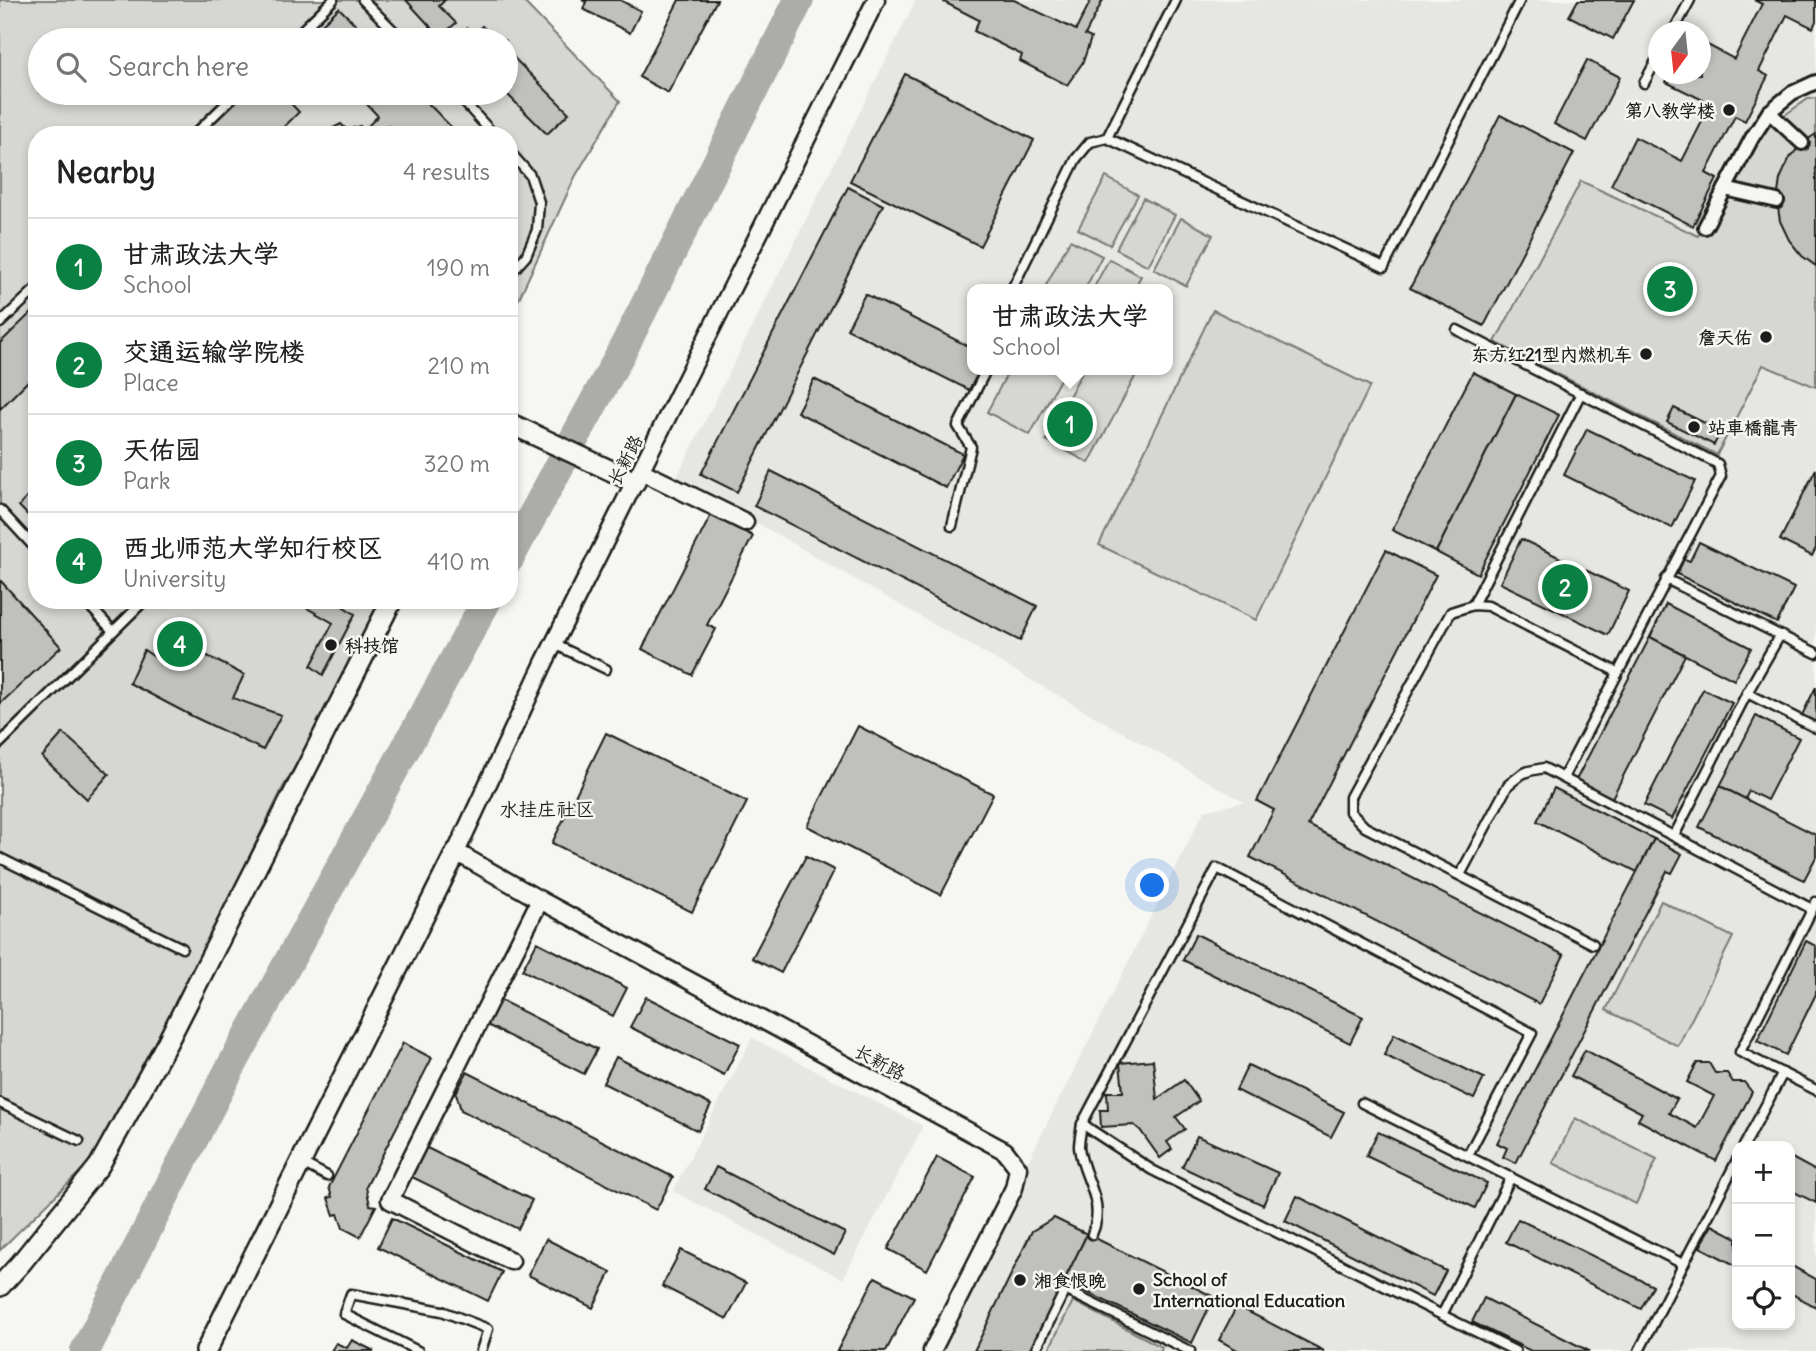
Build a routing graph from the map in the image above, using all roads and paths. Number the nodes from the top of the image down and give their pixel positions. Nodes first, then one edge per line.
1 (333, 0) edge
2 (363, 0) edge
3 (876, 0) edge
4 (1176, 0) edge
5 (1520, 0) edge
6 (1690, 0) edge
7 (1679, 21) edge
8 (304, 28) edge
9 (391, 28) edge
10 (1648, 76) edge
11 (1816, 82) edge
12 (1644, 83) dead end
13 (225, 105) edge
14 (467, 105) edge
15 (1769, 112) junction
16 (203, 126) edge
17 (486, 126) edge
18 (1107, 138) junction
19 (1802, 143) dead end
20 (518, 162) edge
21 (1725, 189) junction
22 (1777, 201) dead end
23 (1705, 227) dead end
24 (518, 265) edge
25 (1014, 284) edge
26 (28, 297) edge
27 (0, 323) edge
28 (1457, 330) dead end
29 (984, 375) edge
30 (1581, 393) junction
31 (518, 428) edge
32 (638, 476) junction
33 (0, 510) edge
34 (745, 522) dead end
35 (952, 526) dead end
36 (28, 540) edge
37 (1666, 579) junction
38 (1473, 605) junction
39 (92, 609) edge
40 (136, 609) edge
41 (387, 609) edge
42 (113, 631) junction
43 (1780, 635) junction
44 (554, 644) junction
45 (1816, 653) edge
46 (606, 669) dead end
47 (1617, 672) junction
48 (1747, 693) junction
49 (1816, 728) edge
50 (0, 743) edge
51 (1563, 778) junction
52 (1674, 836) junction
53 (456, 852) junction
54 (0, 858) edge
55 (1460, 875) junction
56 (540, 900) junction
57 (1814, 905) edge
58 (1593, 944) dead end
59 (182, 948) dead end
60 (1783, 1073) junction
61 (1816, 1090) edge
62 (0, 1103) edge
63 (1363, 1103) dead end
64 (1082, 1124) junction
65 (79, 1141) dead end
66 (1747, 1141) edge
67 (1468, 1156) junction
68 (300, 1162) junction
69 (1732, 1170) edge
70 (327, 1176) dead end
71 (1511, 1177) junction
72 (1092, 1234) dead end
73 (511, 1261) dead end
74 (1683, 1264) junction
75 (0, 1286) edge
76 (1442, 1315) junction
77 (1176, 1348) edge
78 (206, 1351) edge
79 (418, 1351) edge
80 (481, 1351) edge
81 (932, 1351) edge
82 (1035, 1351) edge
83 (1190, 1351) edge
84 (1515, 1351) edge
85 (1639, 1351) edge

1 - 8 lane
2 - 9 lane
3 - 32 street, 长新路
4 - 18 lane
5 - 18 lane
6 - 7 lane
10 - 12 lane
11 - 15 street
13 - 16 lane
14 - 17 lane
15 - 19 street
15 - 21 street
18 - 25 lane
20 - 24 lane
21 - 22 street
21 - 23 street
26 - 27 lane
28 - 30 lane
29 - 35 lane
30 - 37 lane
30 - 38 lane
31 - 32 street
32 - 34 street
32 - 44 street, 长新路
33 - 36 lane
37 - 43 lane
37 - 47 lane
38 - 47 lane
38 - 55 lane
39 - 42 lane
40 - 42 lane
41 - 75 street
42 - 50 lane
43 - 45 lane
43 - 48 lane
44 - 46 lane
44 - 53 street, 长新路
47 - 51 lane
48 - 49 lane
48 - 52 lane
51 - 52 lane
51 - 55 lane
52 - 57 lane
53 - 56 street, 长新路
53 - 68 street
54 - 59 lane
55 - 58 lane
56 - 73 street
56 - 81 street, 长新路
57 - 60 lane
60 - 61 lane
60 - 66 lane
62 - 65 lane
63 - 67 lane
64 - 67 lane
64 - 72 lane
64 - 76 lane
67 - 71 lane
68 - 70 lane
68 - 78 street
69 - 74 lane
71 - 74 lane
71 - 76 lane
74 - 85 lane
76 - 84 lane
77 - 82 lane
77 - 83 lane
79 - 80 lane

